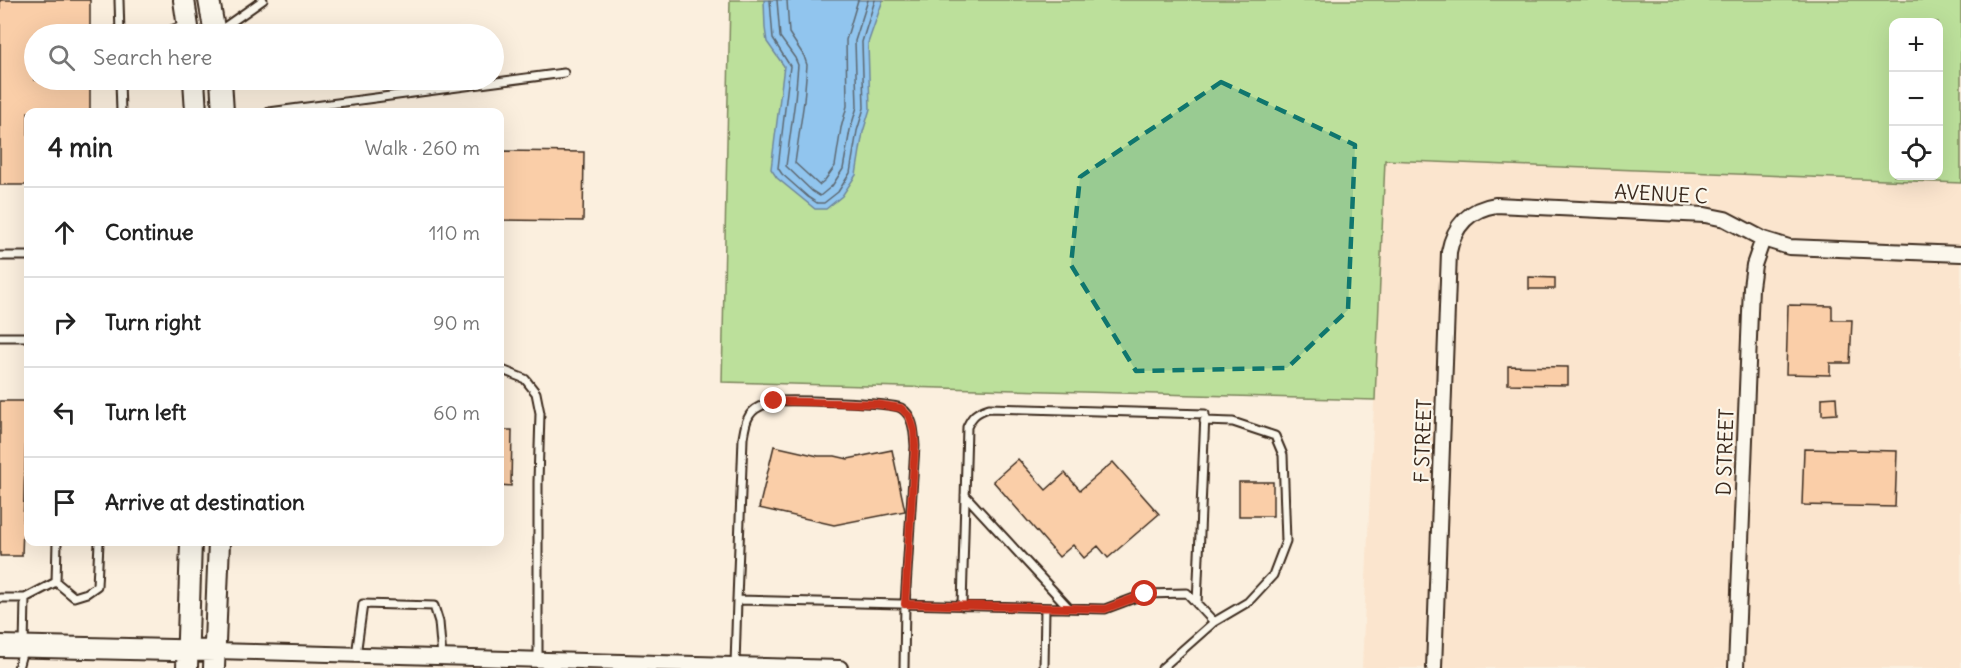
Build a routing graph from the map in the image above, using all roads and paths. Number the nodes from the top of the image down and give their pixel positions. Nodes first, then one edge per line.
1 (119, 0) edge
2 (184, 0) edge
3 (209, 0) edge
4 (263, 0) edge
5 (120, 24) edge
6 (188, 24) edge
7 (213, 24) edge
8 (224, 24) edge
9 (564, 73) dead end
10 (504, 81) edge
11 (120, 90) edge
12 (195, 90) edge
13 (222, 90) edge
14 (441, 90) edge
15 (121, 108) edge
16 (196, 108) edge
17 (223, 108) edge
18 (310, 108) edge
19 (1464, 219) joint
20 (1763, 239) junction
21 (1961, 254) edge
22 (0, 256) edge
23 (24, 256) edge
24 (0, 337) edge
25 (24, 337) edge
26 (504, 371) edge
27 (1204, 421) junction
28 (965, 495) junction
29 (57, 546) edge
30 (99, 546) edge
31 (191, 546) edge
32 (219, 546) edge
33 (56, 582) junction
34 (0, 597) edge
35 (25, 598) junction
36 (736, 600) junction
37 (905, 604) junction
38 (1197, 604) junction
39 (962, 606) junction
40 (1045, 608) junction
41 (1069, 608) junction
42 (1214, 622) junction
43 (0, 646) edge
44 (24, 646) junction
45 (356, 655) junction
46 (441, 657) junction
47 (187, 659) edge
48 (215, 659) edge
49 (538, 659) junction
50 (487, 663) edge
51 (735, 665) junction
52 (692, 666) edge
53 (18, 668) edge
54 (840, 668) edge
55 (904, 668) edge
56 (1044, 668) edge
57 (1162, 668) edge
58 (1434, 668) edge
59 (1736, 668) edge

1 - 5 lane
2 - 6 street
3 - 7 street
4 - 8 lane
9 - 10 lane
11 - 15 lane
12 - 16 street
13 - 17 street
14 - 18 lane
19 - 20 street, AVENUE C
19 - 58 street, F STREET
20 - 21 street, AVENUE C
20 - 59 street, D STREET
22 - 23 lane
24 - 25 lane
26 - 49 lane
27 - 28 lane
27 - 38 lane
27 - 42 lane
28 - 39 lane
28 - 41 lane
29 - 33 lane
30 - 33 lane
31 - 47 street
32 - 48 street
33 - 35 lane
34 - 35 lane
35 - 44 lane
36 - 37 lane
36 - 37 lane
36 - 51 lane
37 - 39 lane
37 - 55 lane
38 - 41 lane
38 - 42 lane
39 - 40 lane
40 - 41 lane
40 - 56 lane
42 - 57 lane
43 - 44 street
44 - 47 street
44 - 53 lane
45 - 46 street
45 - 46 lane
45 - 48 street
46 - 50 street
47 - 48 street
49 - 50 street
49 - 52 street
51 - 52 street
51 - 54 street

